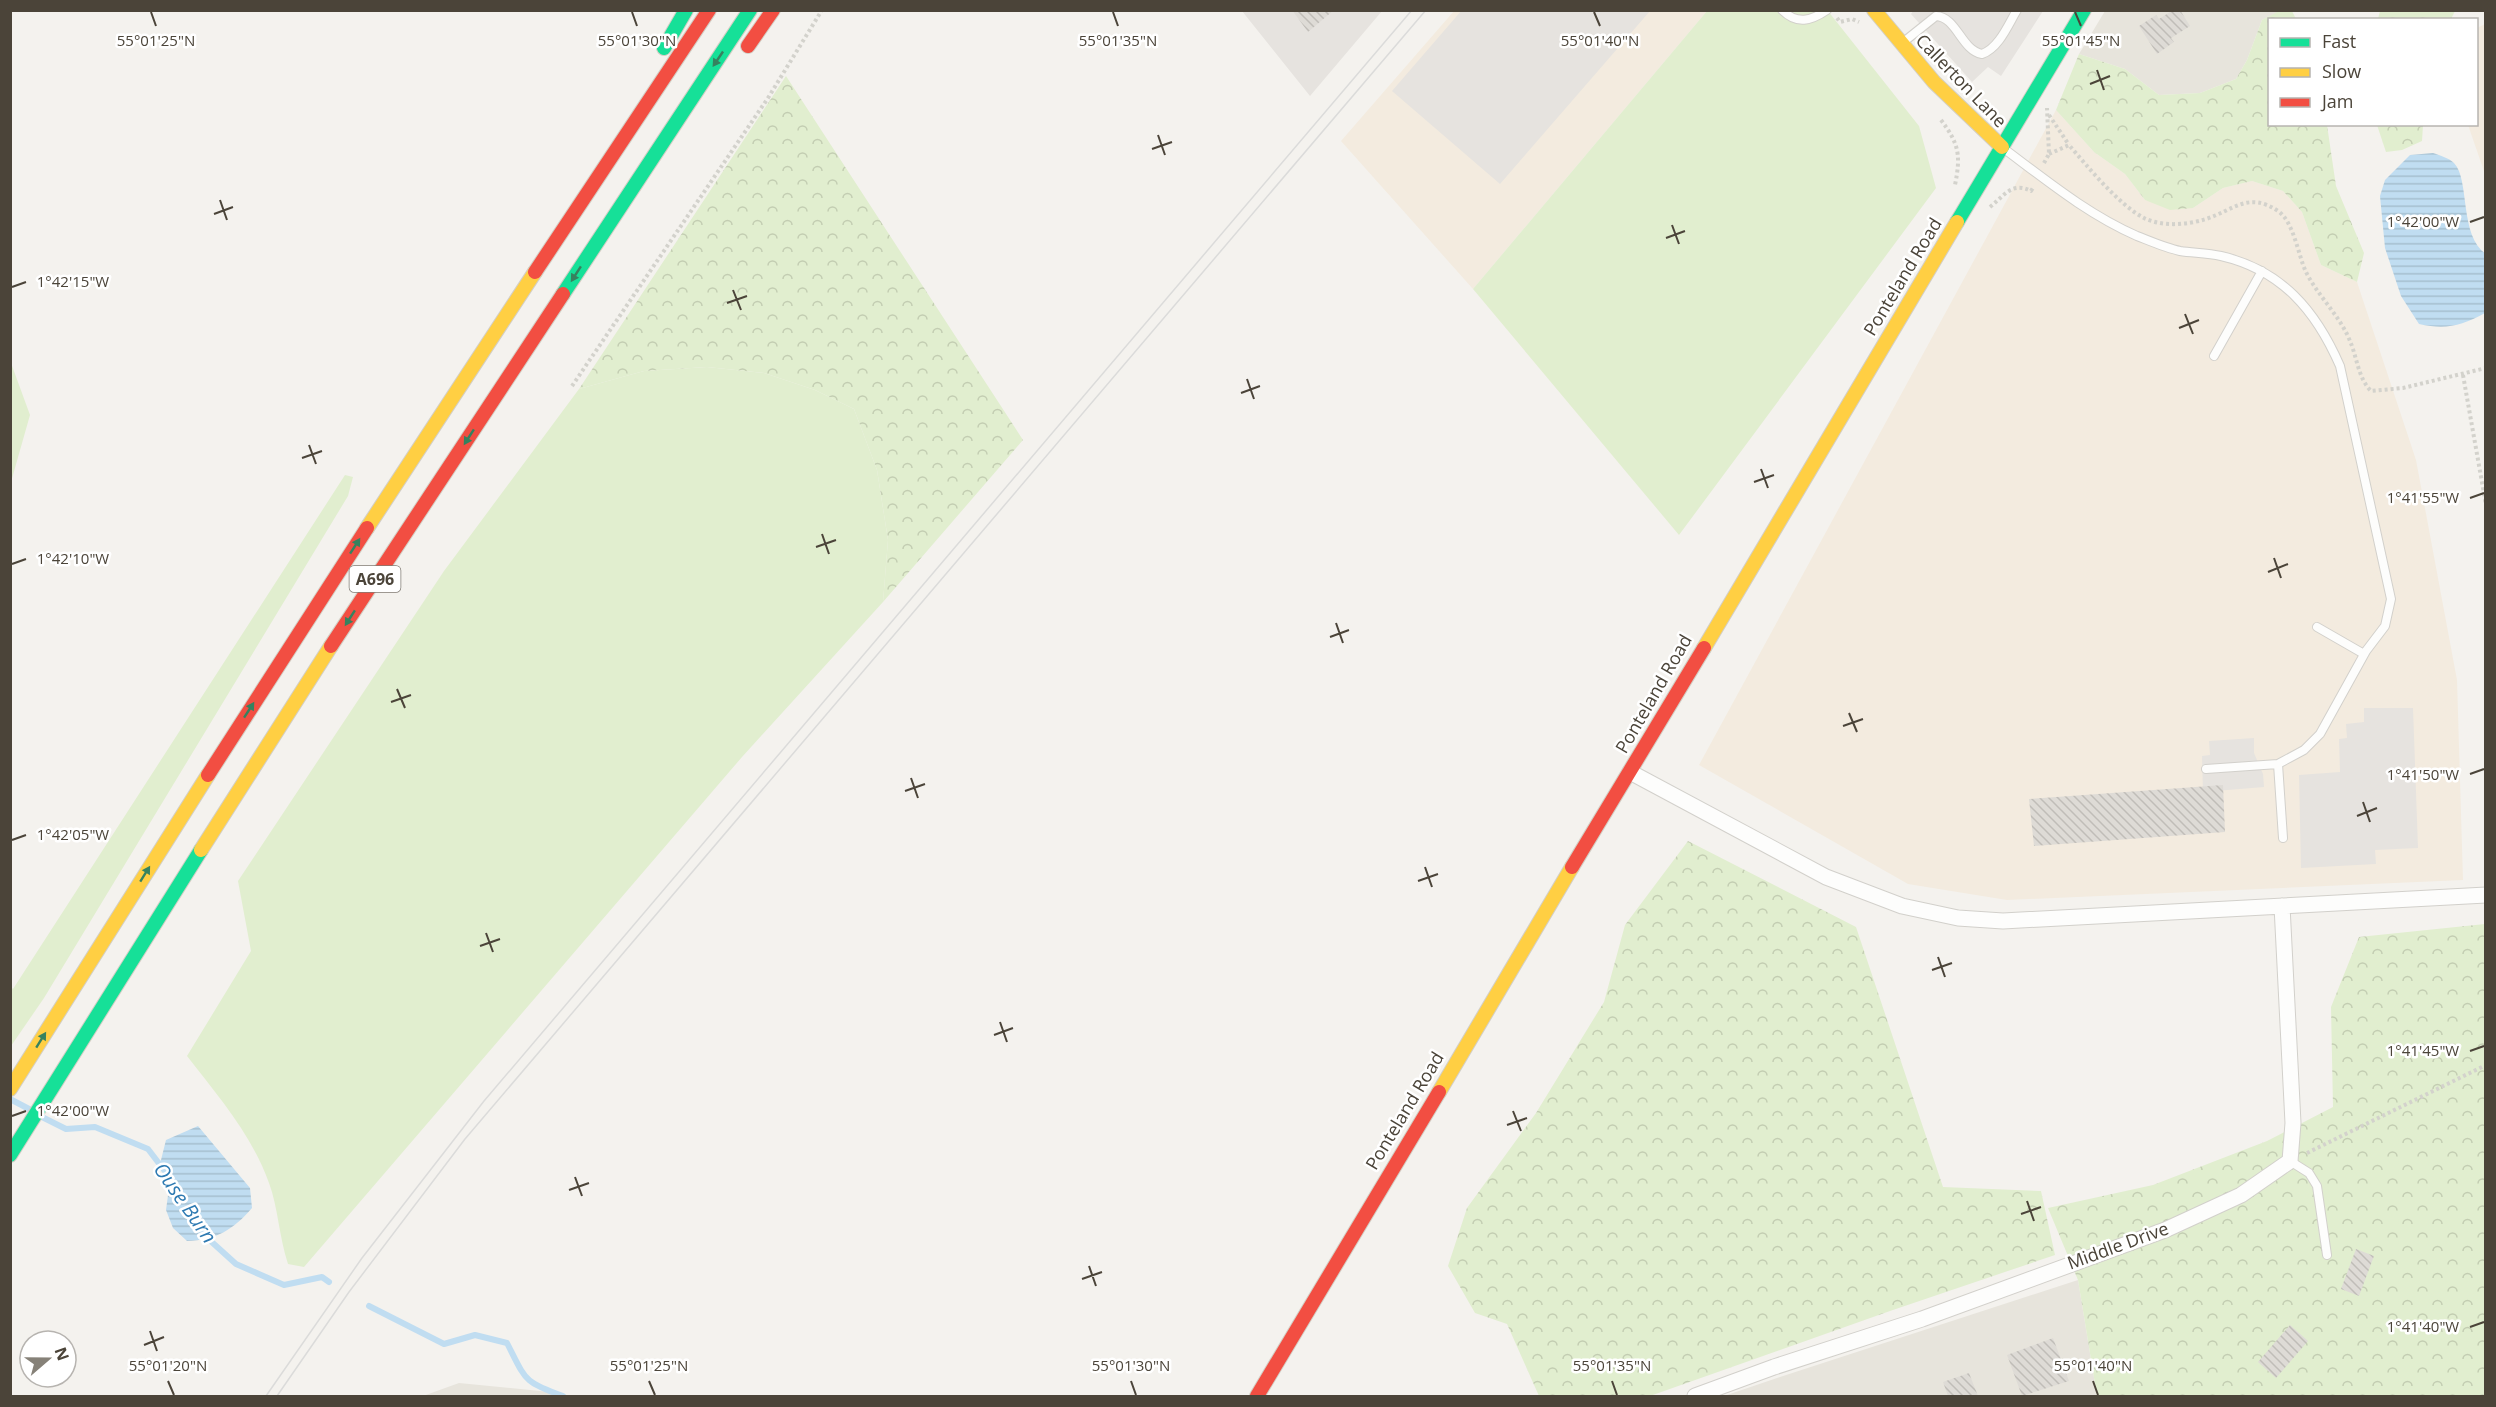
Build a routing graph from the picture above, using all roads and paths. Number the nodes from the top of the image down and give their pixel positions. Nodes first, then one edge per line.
1 (686, 10) edge
2 (709, 10) edge
3 (750, 10) edge
4 (773, 10) edge
5 (822, 10) edge
6 (1782, 10) edge
7 (1827, 10) edge
8 (1874, 10) edge
9 (2017, 10) edge
10 (2084, 10) edge
11 (1900, 45) junction
12 (658, 58) dead end
13 (739, 60) dead end
14 (1947, 128) dead end
15 (686, 133) dead end
16 (2069, 145) dead end
17 (2002, 147) junction
18 (2049, 154) dead end
19 (1958, 169) dead end
20 (579, 181) dead end
21 (2031, 191) dead end
22 (2001, 198) dead end
23 (591, 250) junction
24 (2262, 272) junction
25 (497, 330) junction
26 (2214, 356) dead end
27 (2463, 375) dead end
28 (572, 386) dead end
29 (2486, 505) edge
30 (2317, 627) dead end
31 (2364, 654) junction
32 (2278, 764) junction
33 (2206, 769) dead end
34 (1630, 772) junction
35 (2283, 838) dead end
36 (2486, 895) edge
37 (2282, 906) junction
38 (2486, 1065) edge
39 (10, 1089) edge
40 (10, 1155) edge
41 (2290, 1161) junction
42 (2327, 1255) dead end
43 (1257, 1396) edge
44 (1695, 1396) edge

1 - 12 main road
2 - 25 main road, A696
3 -> 23 main road, A696
4 - 13 main road
5 - 28 path
6 - 7 lane
8 - 11 main road, Callerton Lane
9 - 11 lane
10 - 17 main road, Ponteland Road
11 - 17 main road, Callerton Lane
14 - 19 path
15 - 23 main road
16 - 18 path
17 - 24 lane
17 - 34 main road, Ponteland Road
20 - 25 main road
21 - 22 path
23 -> 40 main road, A696
24 - 26 lane
24 - 31 lane
39 -> 25 main road, A696
27 - 29 path
30 - 31 lane
31 - 32 lane
32 - 33 lane
32 - 35 lane
34 - 37 street
34 - 43 main road, Ponteland Road
36 - 37 street
37 - 41 street
38 - 41 path
41 - 42 lane
41 - 44 street, Middle Drive

